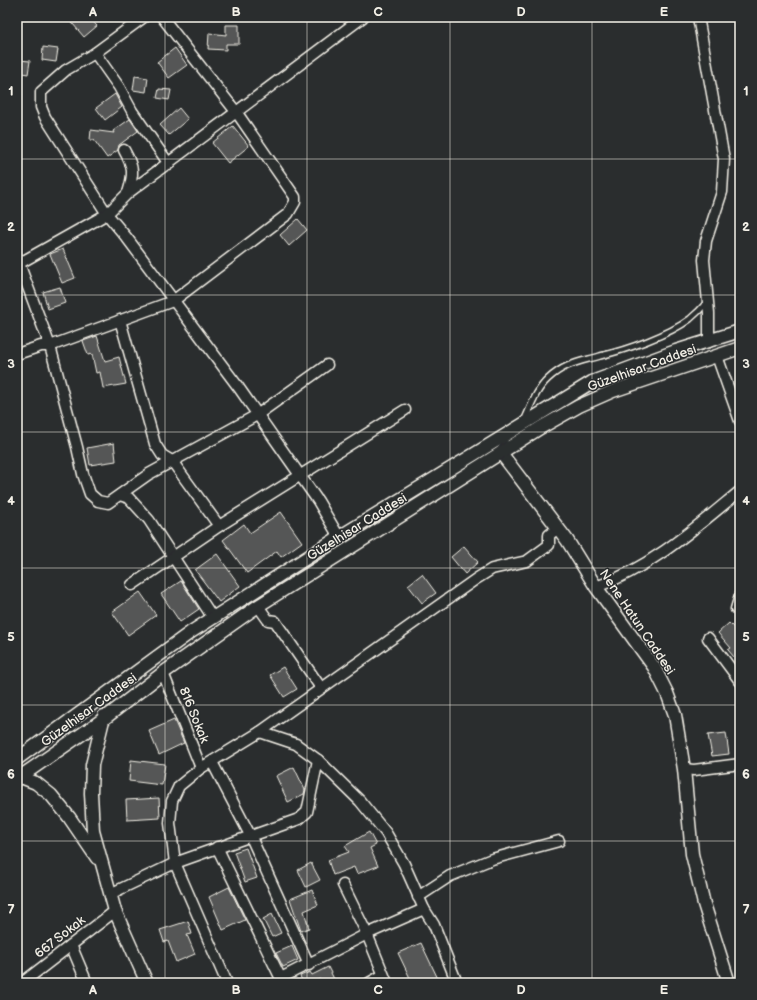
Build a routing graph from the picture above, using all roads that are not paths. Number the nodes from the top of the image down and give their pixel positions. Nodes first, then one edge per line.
1 (144, 17) edge
2 (162, 17) edge
3 (363, 17) edge
4 (698, 17) edge
5 (95, 53) junction
6 (237, 113) junction
7 (124, 150) dead end
8 (169, 164) junction
9 (128, 193) junction
10 (107, 214) junction
11 (18, 261) edge
12 (173, 301) junction
13 (708, 302) junction
14 (120, 320) junction
15 (740, 331) edge
16 (709, 342) junction
17 (50, 346) junction
18 (740, 348) edge
19 (17, 354) edge
20 (717, 356) junction
21 (328, 365) dead end
22 (405, 410) dead end
23 (257, 415) junction
24 (740, 421) edge
25 (523, 424) junction
26 (501, 453) junction
27 (172, 461) junction
28 (300, 476) junction
29 (740, 491) edge
30 (120, 495) junction
31 (219, 526) junction
32 (558, 528) junction
33 (339, 537) junction
34 (174, 557) junction
35 (132, 585) dead end
36 (596, 587) junction
37 (740, 596) edge
38 (258, 606) junction
39 (740, 612) edge
40 (213, 618) junction
41 (708, 638) dead end
42 (163, 673) junction
43 (740, 681) edge
44 (321, 688) junction
45 (100, 700) junction
46 (105, 718) junction
47 (260, 732) junction
48 (17, 759) edge
49 (318, 760) junction
50 (212, 762) junction
51 (740, 764) edge
52 (201, 768) junction
53 (684, 769) junction
54 (18, 776) edge
55 (250, 835) junction
56 (559, 841) dead end
57 (217, 847) junction
58 (175, 863) junction
59 (102, 865) junction
60 (342, 885) dead end
61 (110, 894) junction
62 (418, 897) junction
63 (424, 909) junction
64 (115, 911) junction
65 (367, 934) junction
66 (71, 945) junction
67 (309, 964) junction
68 (385, 979) edge
69 (282, 981) edge
70 (22, 983) edge
71 (87, 983) edge
72 (147, 983) edge
73 (227, 983) edge
74 (369, 983) edge
75 (457, 983) edge
76 (729, 983) edge

1 - 5 street
2 - 6 street
3 - 6 street
4 - 13 street
5 - 8 street
5 - 10 street
6 - 8 street
6 - 12 street
7 - 9 street
8 - 9 street
9 - 10 street
10 - 11 street
10 - 12 street
11 - 17 street
12 - 14 street
12 - 23 street
13 - 16 street
13 - 25 lane
14 - 17 street
14 - 27 street
15 - 16 street, Güzelhisar Caddesi
16 - 25 street, Güzelhisar Caddesi
17 - 19 street
17 - 30 street
18 - 20 street, Güzelhisar Caddesi
20 - 24 street
20 - 26 street, Güzelhisar Caddesi
21 - 23 street
22 - 28 street
23 - 27 street
23 - 28 street
25 - 26 street
25 - 33 street, Güzelhisar Caddesi
26 - 32 street, Nene Hatun Caddesi
26 - 38 street, Güzelhisar Caddesi
27 - 30 street
27 - 31 street
28 - 31 street
28 - 33 street
29 - 36 street
30 - 34 street
31 - 34 street
32 - 36 street, Nene Hatun Caddesi
32 - 44 street
33 - 40 street, Güzelhisar Caddesi
34 - 35 street
34 - 40 street
36 - 53 street, Nene Hatun Caddesi
37 - 39 street
38 - 42 street, Güzelhisar Caddesi
38 - 44 street
40 - 45 street, Güzelhisar Caddesi
41 - 43 street
42 - 46 street, Güzelhisar Caddesi
42 - 52 street, 816 Sokak
44 - 47 street
45 - 46 street
45 - 48 street, Güzelhisar Caddesi
46 - 54 street, Güzelhisar Caddesi
46 - 59 street
47 - 49 street
47 - 50 street
49 - 55 street
49 - 62 street
50 - 52 street
50 - 55 street
51 - 53 street
52 - 58 street
53 - 76 street, Nene Hatun Caddesi
54 - 59 street
55 - 57 street
55 - 67 street
56 - 62 street
57 - 58 street
57 - 69 street
58 - 61 street
58 - 73 street
59 - 61 street
60 - 65 street
61 - 64 street
62 - 63 street
63 - 65 street
63 - 75 street
64 - 66 street, 667 Sokak
64 - 72 street
65 - 67 street
65 - 68 street
66 - 70 street, 667 Sokak
66 - 71 street
67 - 69 street
68 - 74 street

